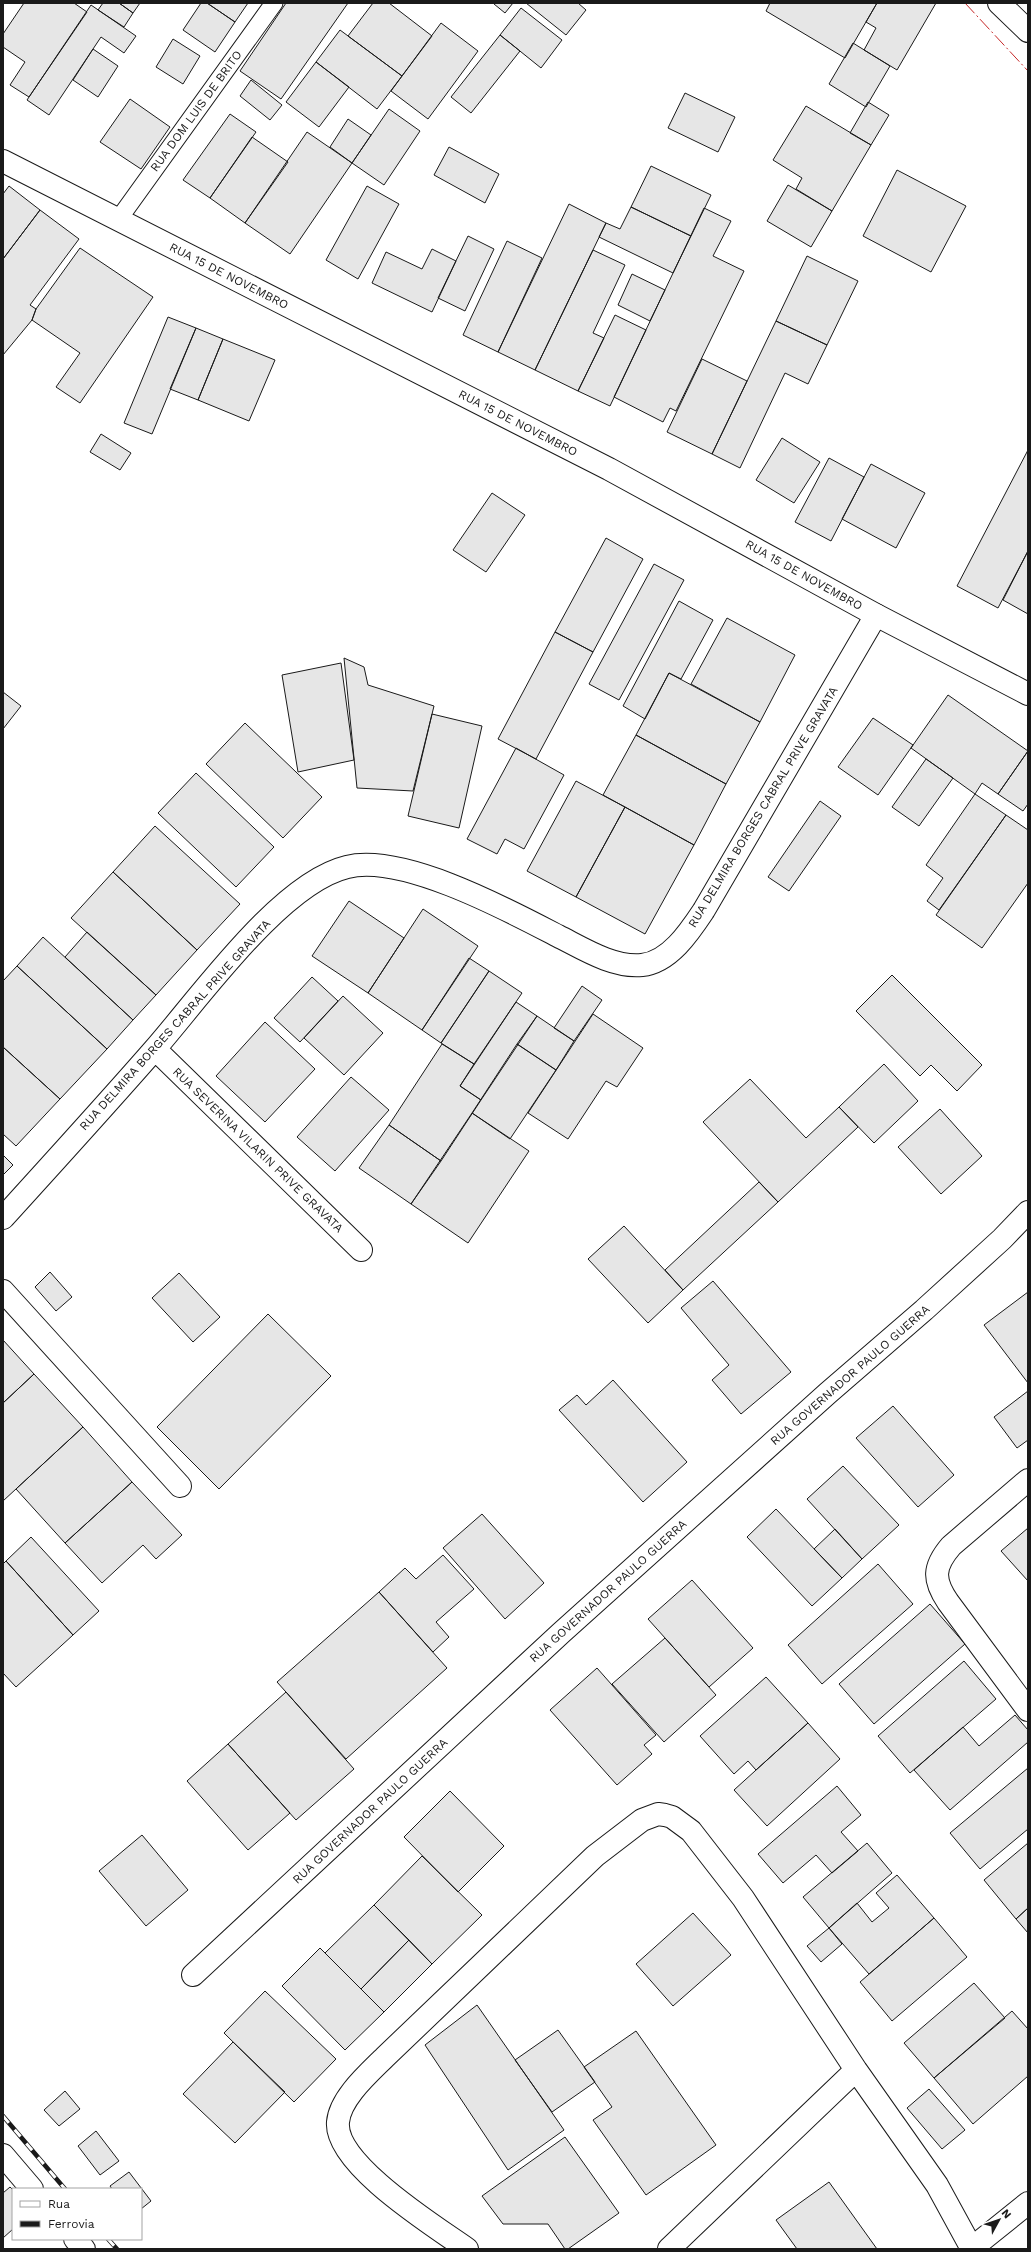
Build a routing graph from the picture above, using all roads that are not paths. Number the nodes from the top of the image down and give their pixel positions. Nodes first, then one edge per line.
1 (274, 3) edge
2 (999, 3) edge
3 (1028, 31) edge
4 (3, 161) edge
5 (118, 220) junction
6 (876, 615) junction
7 (1028, 694) edge
8 (155, 1049) junction
9 (1028, 1212) edge
10 (3, 1218) edge
11 (361, 1250) dead end
12 (3, 1291) edge
13 (1028, 1480) edge
14 (180, 1486) dead end
15 (1028, 1710) edge
16 (193, 1975) dead end
17 (856, 2070) junction
18 (3, 2155) edge
19 (31, 2188) edge
20 (1028, 2202) edge
21 (76, 2240) edge
22 (84, 2249) edge
23 (467, 2249) edge
24 (669, 2249) edge
25 (971, 2249) edge

1 - 5 lane, RUA DOM LUIS DE BRITO
2 - 3 street
4 - 5 street, RUA 15 DE NOVEMBRO
5 - 6 street, RUA 15 DE NOVEMBRO
6 - 7 street, RUA 15 DE NOVEMBRO
6 - 8 street, RUA DELMIRA BORGES CABRAL PRIVE GRAVATA
8 - 10 street, RUA DELMIRA BORGES CABRAL PRIVE GRAVATA
8 - 11 street, RUA SEVERINA VILARIN PRIVE GRAVATA
9 - 16 street, RUA GOVERNADOR PAULO GUERRA
12 - 14 street
13 - 15 street
17 - 23 street
17 - 24 street
17 - 25 street
18 - 19 street
20 - 25 street
21 - 22 street

